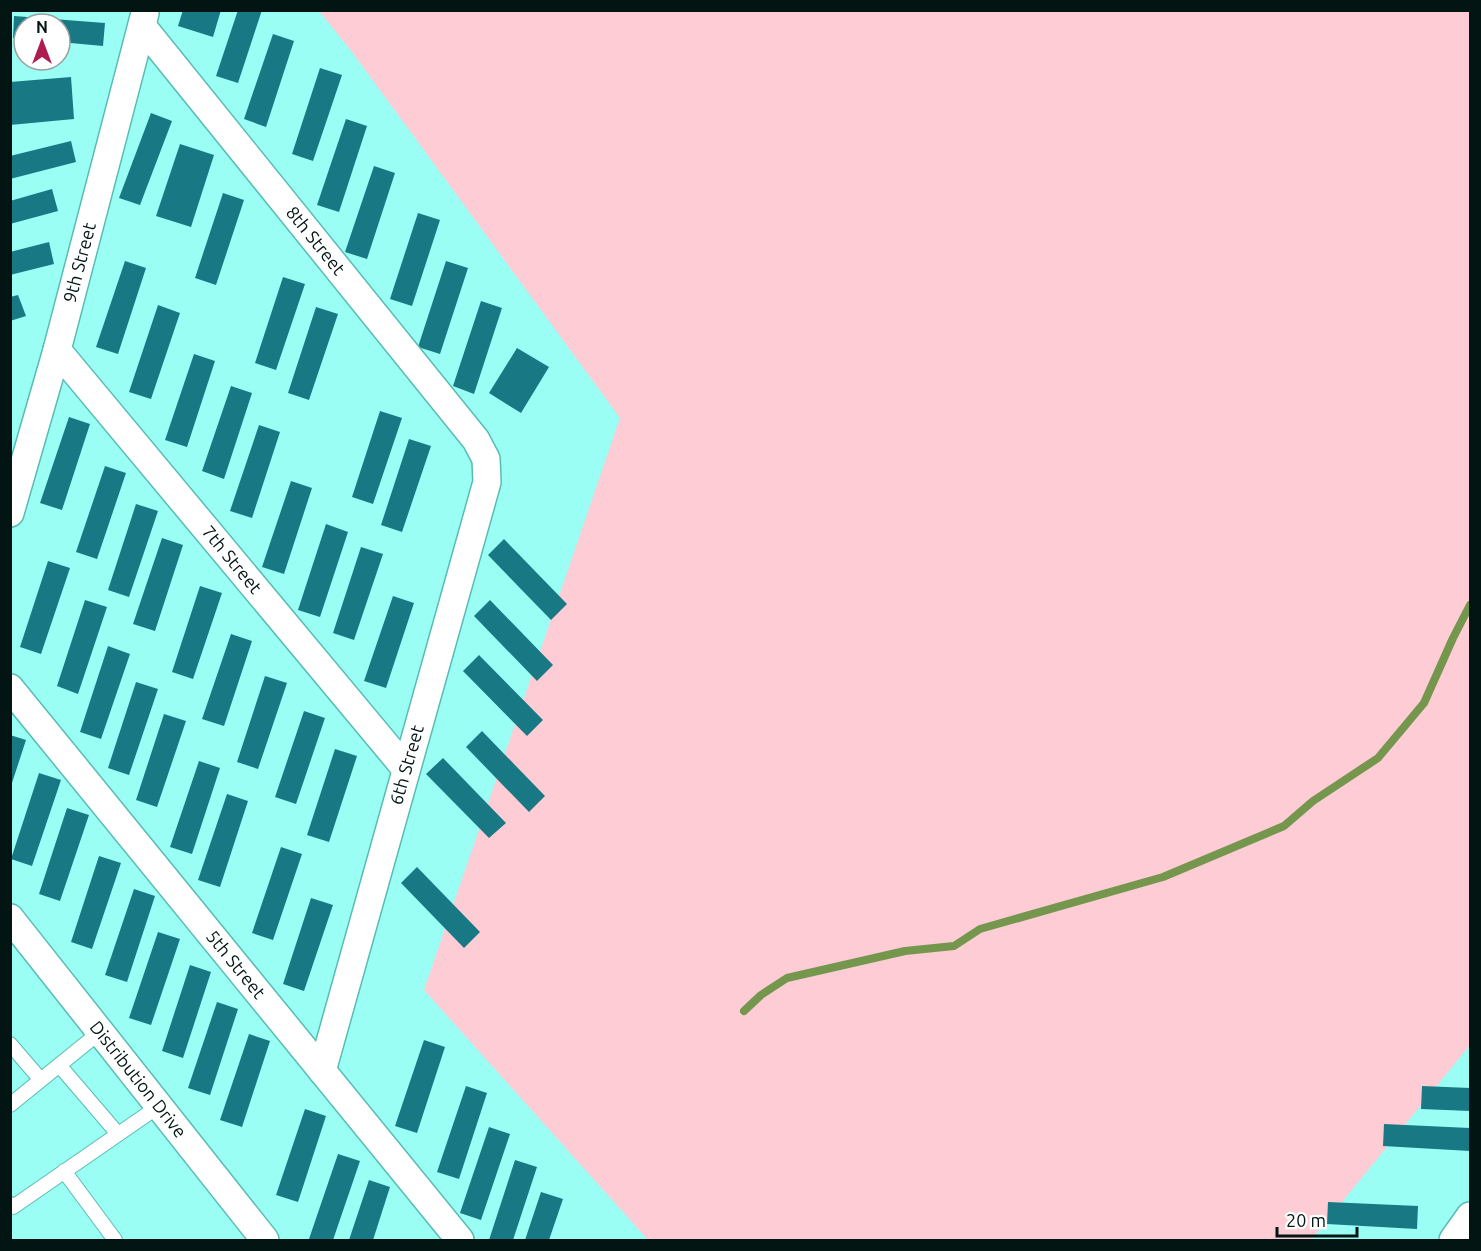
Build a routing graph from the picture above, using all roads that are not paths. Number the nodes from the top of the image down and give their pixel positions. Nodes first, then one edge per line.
1 (144, 18) edge
2 (57, 350) junction
3 (486, 459) joint
4 (10, 513) edge
5 (10, 688) edge
6 (406, 769) junction
7 (10, 918) edge
8 (100, 1032) junction
9 (10, 1044) edge
10 (59, 1065) junction
11 (322, 1071) junction
12 (41, 1080) junction
13 (10, 1105) edge
14 (159, 1106) junction
15 (117, 1134) junction
16 (64, 1171) junction
17 (11, 1206) edge
18 (1470, 1216) edge
19 (115, 1240) edge
20 (265, 1240) edge
21 (460, 1240) edge
22 (1453, 1240) edge

1 - 2 street, 9th Street
1 - 3 street, 8th Street
2 - 4 street, 9th Street
2 - 6 street, 7th Street
3 - 6 street, 6th Street
5 - 11 street, 5th Street
6 - 11 street, 6th Street
7 - 8 street, Distribution Drive
8 - 10 lane
8 - 14 street, Distribution Drive
9 - 12 lane
10 - 12 lane
10 - 15 lane
11 - 21 street, 5th Street
12 - 13 lane
14 - 15 lane
14 - 20 street, Distribution Drive
15 - 16 lane
16 - 17 lane
16 - 19 lane
18 - 22 street

